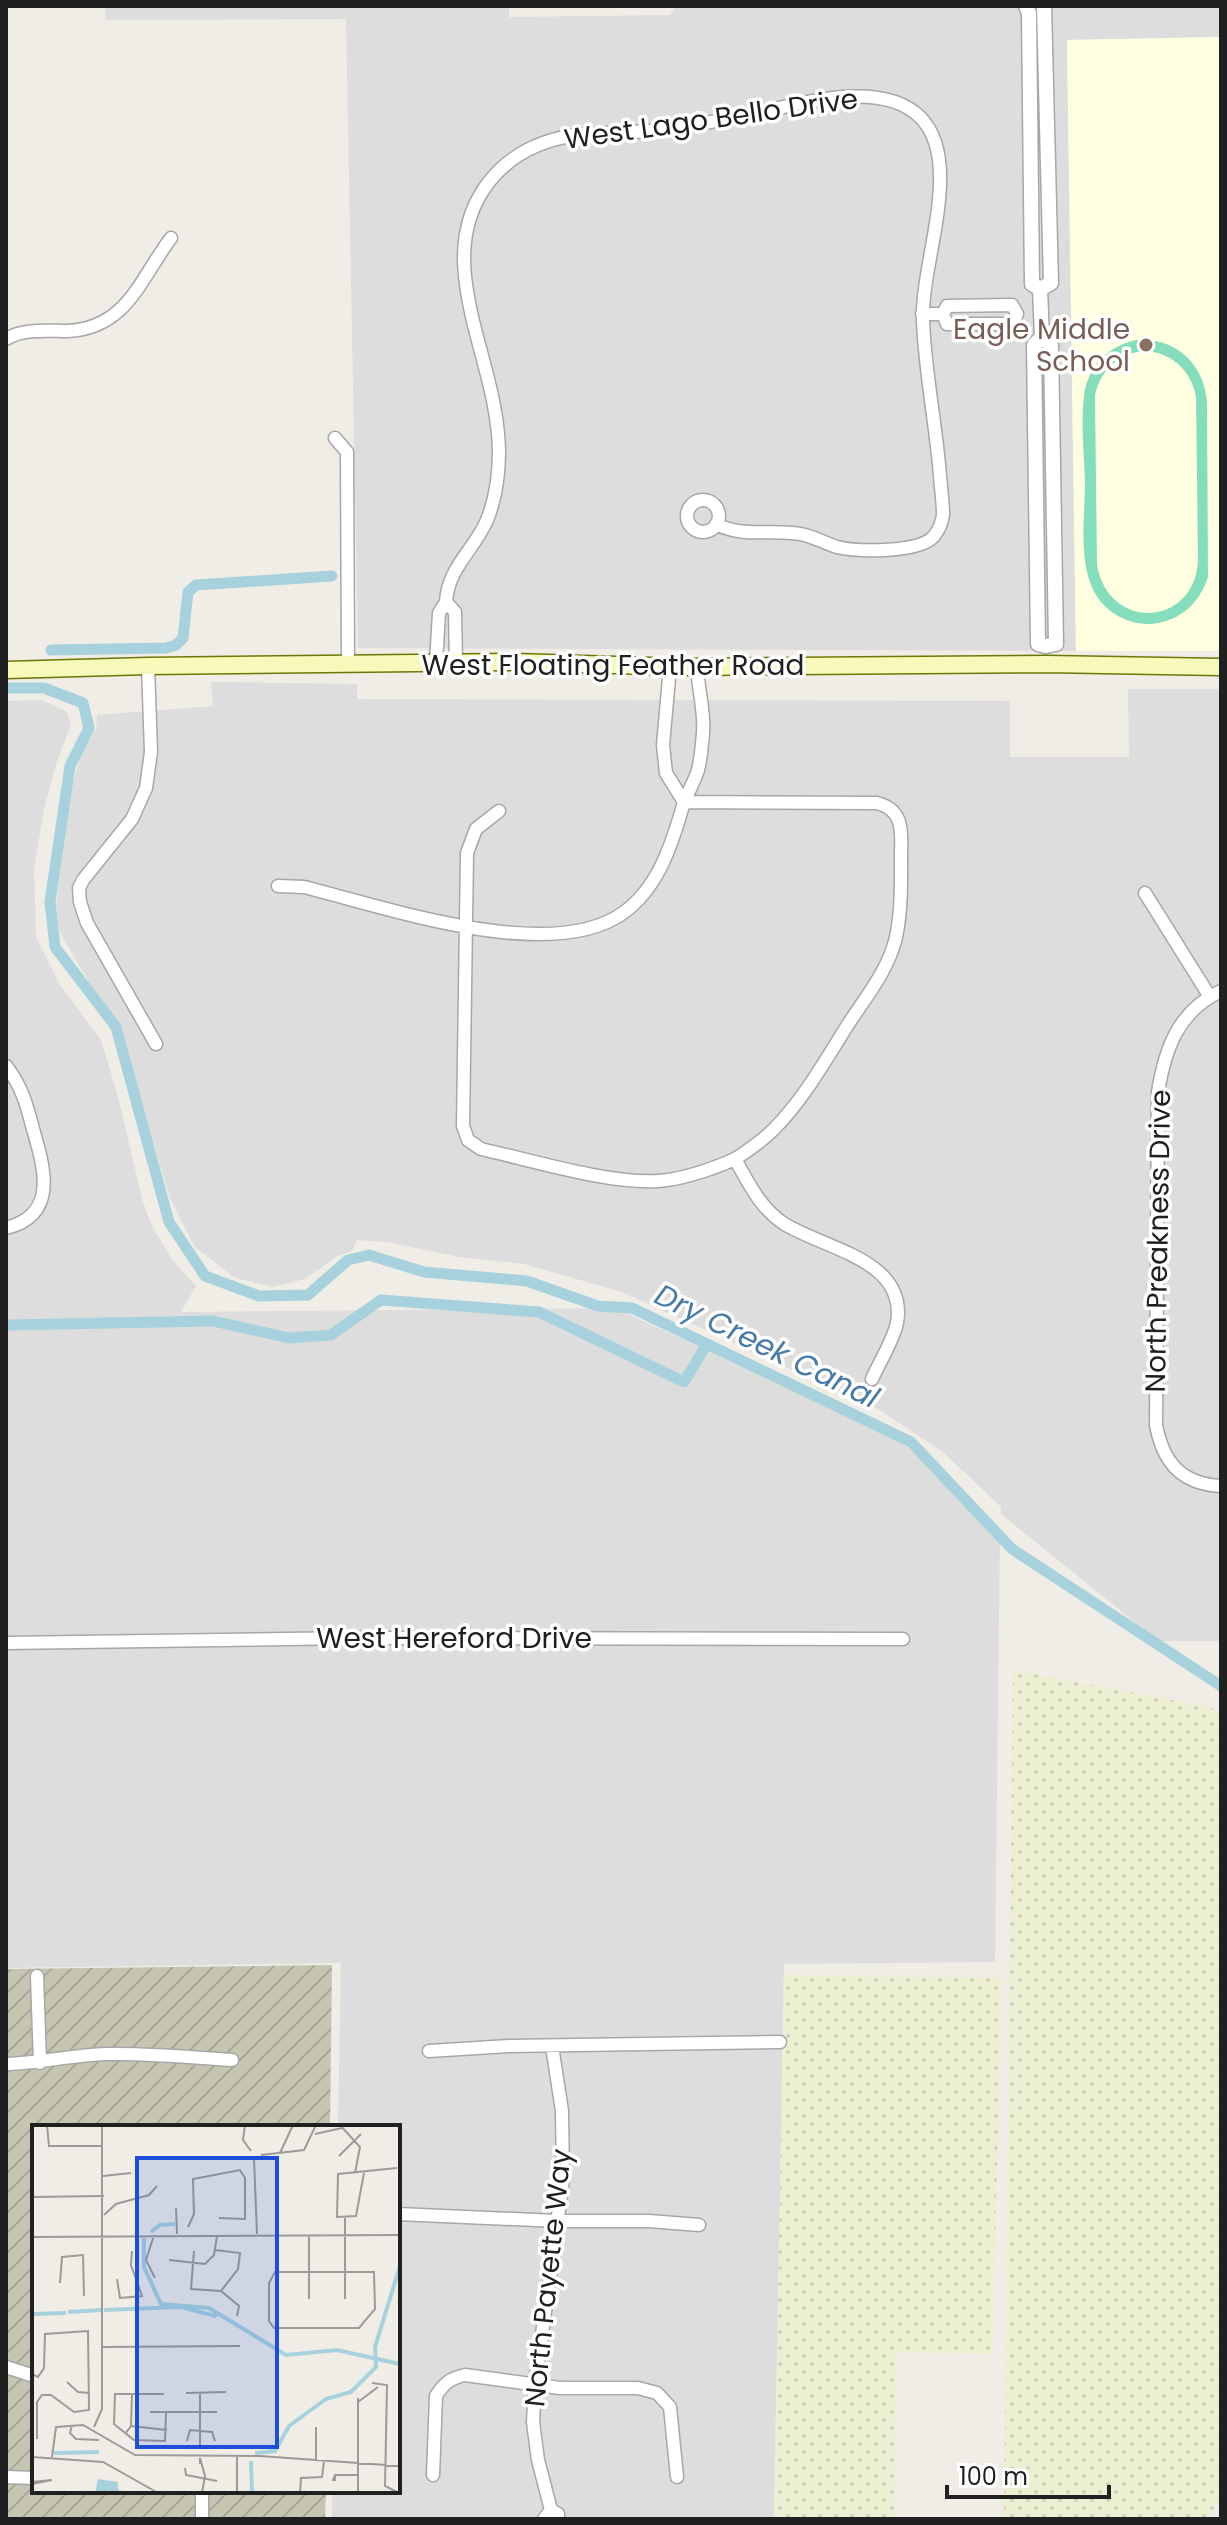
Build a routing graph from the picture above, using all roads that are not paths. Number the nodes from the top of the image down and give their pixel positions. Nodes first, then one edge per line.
1 (1026, 6) edge
2 (1044, 6) edge
3 (171, 238) dead end
4 (1040, 289) junction
5 (922, 314) junction
6 (943, 314) junction
7 (1017, 314) junction
8 (1041, 314) junction
9 (6, 339) edge
10 (335, 438) dead end
11 (716, 524) dead end
12 (446, 602) junction
13 (1046, 655) junction
14 (436, 663) junction
15 (456, 663) junction
16 (348, 665) junction
17 (148, 666) junction
18 (670, 667) junction
19 (697, 667) junction
20 (1221, 667) edge
21 (6, 670) edge
22 (684, 802) junction
23 (499, 811) dead end
24 (278, 886) dead end
25 (1145, 893) dead end
26 (466, 927) junction
27 (1215, 994) edge
28 (156, 1044) dead end
29 (6, 1066) edge
30 (735, 1159) junction
31 (6, 1228) edge
32 (872, 1379) dead end
33 (1221, 1486) edge
34 (903, 1639) dead end
35 (6, 1643) edge
36 (37, 1976) dead end
37 (780, 2042) dead end
38 (552, 2046) junction
39 (429, 2051) dead end
40 (232, 2060) dead end
41 (40, 2063) junction
42 (6, 2064) edge
43 (400, 2214) edge
44 (558, 2221) junction
45 (699, 2225) dead end
46 (6, 2367) edge
47 (32, 2375) edge
48 (535, 2385) junction
49 (433, 2475) dead end
50 (6, 2477) edge
51 (677, 2477) dead end
52 (32, 2478) edge
53 (202, 2493) edge
54 (551, 2516) edge
55 (202, 2519) edge

1 - 4 street
2 - 4 street
3 - 9 street
4 - 8 street
5 - 6 street
5 - 11 street
5 - 12 street, West Lago Bello Drive
6 - 7 street
6 - 7 street
7 - 8 street
8 - 13 street
10 - 16 street
12 - 14 street
12 - 15 street
13 - 19 main road, West Floating Feather Road
13 - 20 main road, West Floating Feather Road
14 - 15 main road, West Floating Feather Road
14 - 16 main road, West Floating Feather Road
15 - 18 main road, West Floating Feather Road
16 - 17 main road, West Floating Feather Road
17 - 21 main road, West Floating Feather Road
17 - 28 street
18 - 19 main road, West Floating Feather Road
18 - 22 street
19 - 22 street
22 - 26 street
22 - 30 street
23 - 26 street
24 - 26 street
25 - 27 street
26 - 30 street
27 - 33 street, North Preakness Drive
29 - 31 street
30 - 32 street
34 - 35 street, West Hereford Drive
36 - 41 street
37 - 38 street
38 - 39 street
38 - 44 street, North Payette Way
40 - 41 street
41 - 42 street
43 - 44 street
44 - 45 street
44 - 48 street, North Payette Way
46 - 47 street
48 - 49 street
48 - 51 street
48 - 54 street, North Payette Way
50 - 52 street
53 - 55 street

